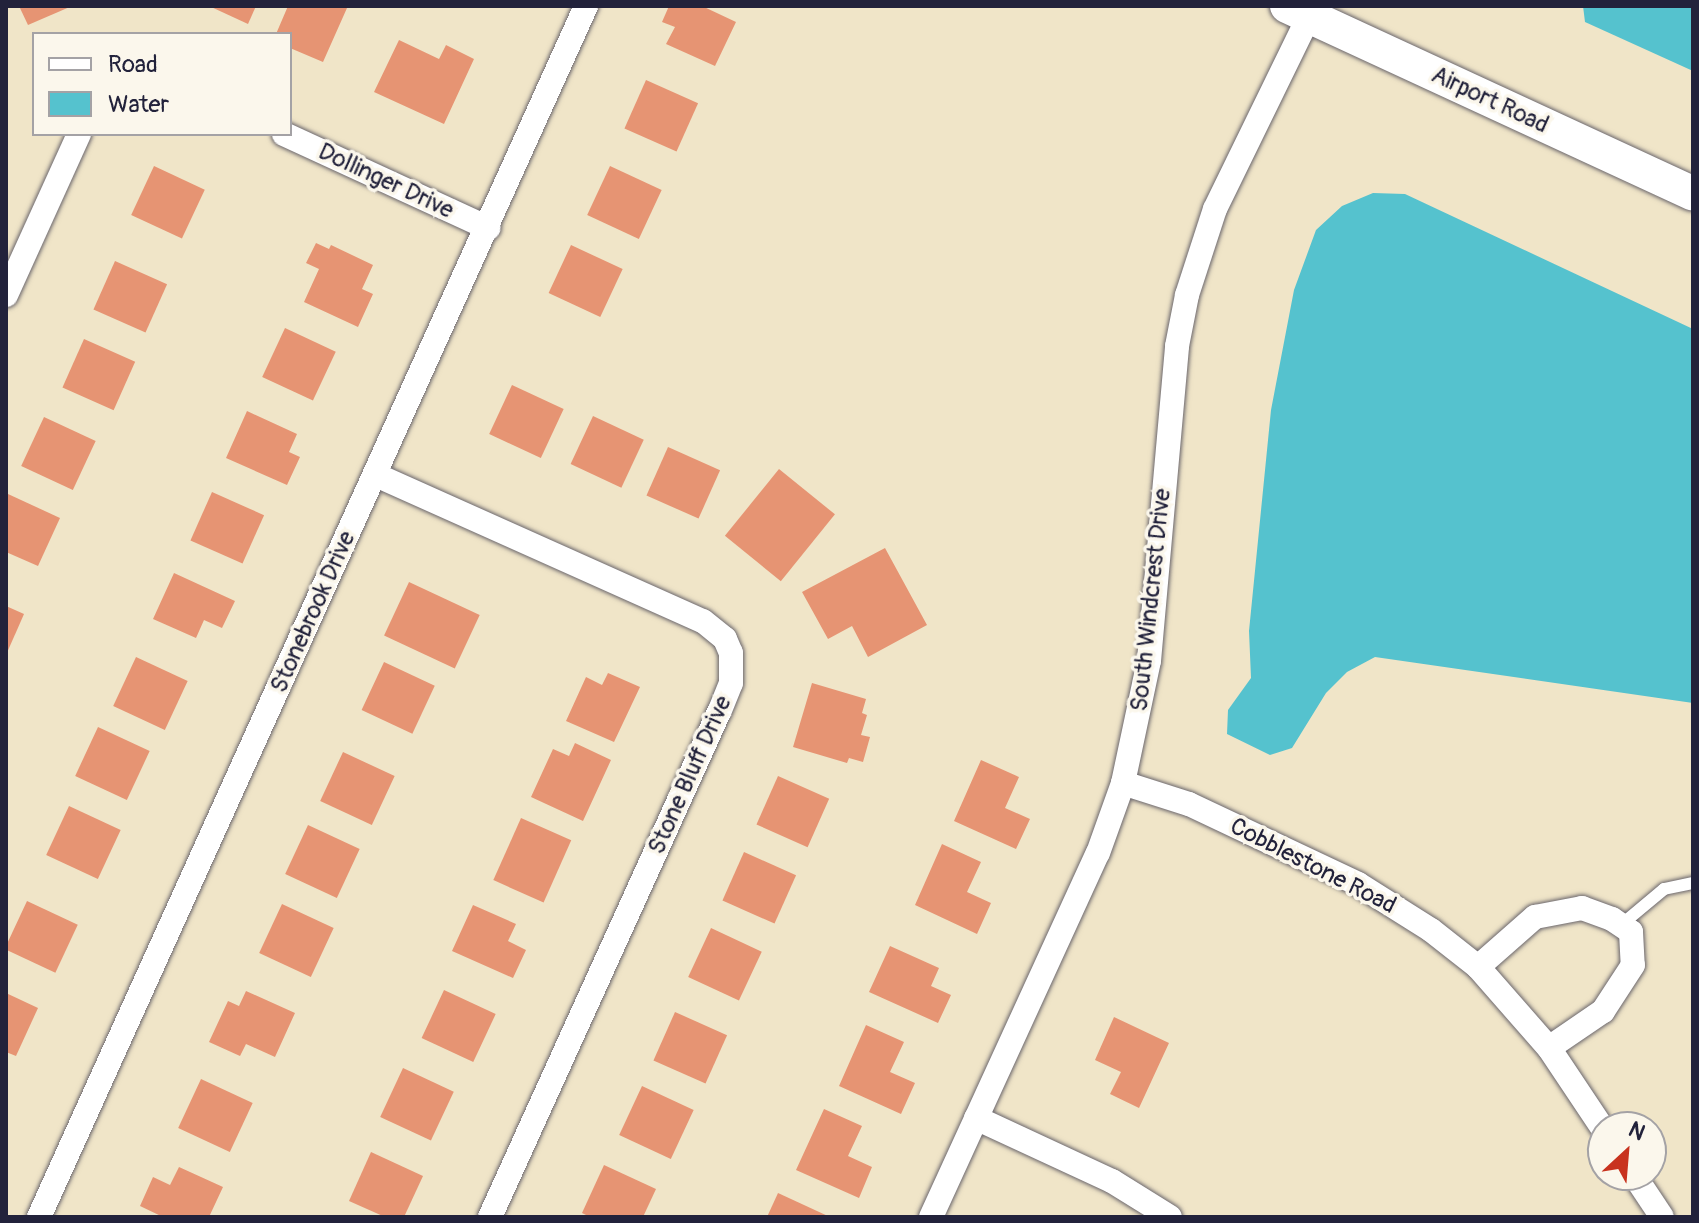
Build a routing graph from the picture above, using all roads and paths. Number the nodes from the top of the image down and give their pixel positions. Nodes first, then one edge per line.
1 (586, 6) edge
2 (1303, 9) edge
3 (78, 136) edge
4 (288, 136) edge
5 (1693, 194) edge
6 (488, 228) junction
7 (6, 295) edge
8 (376, 475) junction
9 (1123, 783) junction
10 (1693, 883) edge
11 (1621, 925) junction
12 (1478, 967) junction
13 (1549, 1048) junction
14 (1591, 1111) edge
15 (976, 1118) junction
16 (1645, 1191) edge
17 (39, 1217) edge
18 (490, 1217) edge
19 (931, 1217) edge
20 (1170, 1217) edge
21 (1662, 1217) edge

1 - 6 street, Stonebrook Drive
2 - 5 main road, Airport Road
2 - 9 street, South Windcrest Drive
3 - 7 street
4 - 6 street, Dollinger Drive
6 - 8 street, Stonebrook Drive
8 - 17 street, Stonebrook Drive
8 - 18 street, Stone Bluff Drive
9 - 12 street, Cobblestone Road
9 - 15 street, South Windcrest Drive
10 - 11 lane
11 - 12 street
11 - 13 street
12 - 13 street, Cobblestone Road
13 - 14 street, Cobblestone Road
15 - 19 street, South Windcrest Drive
15 - 20 street
16 - 21 street

